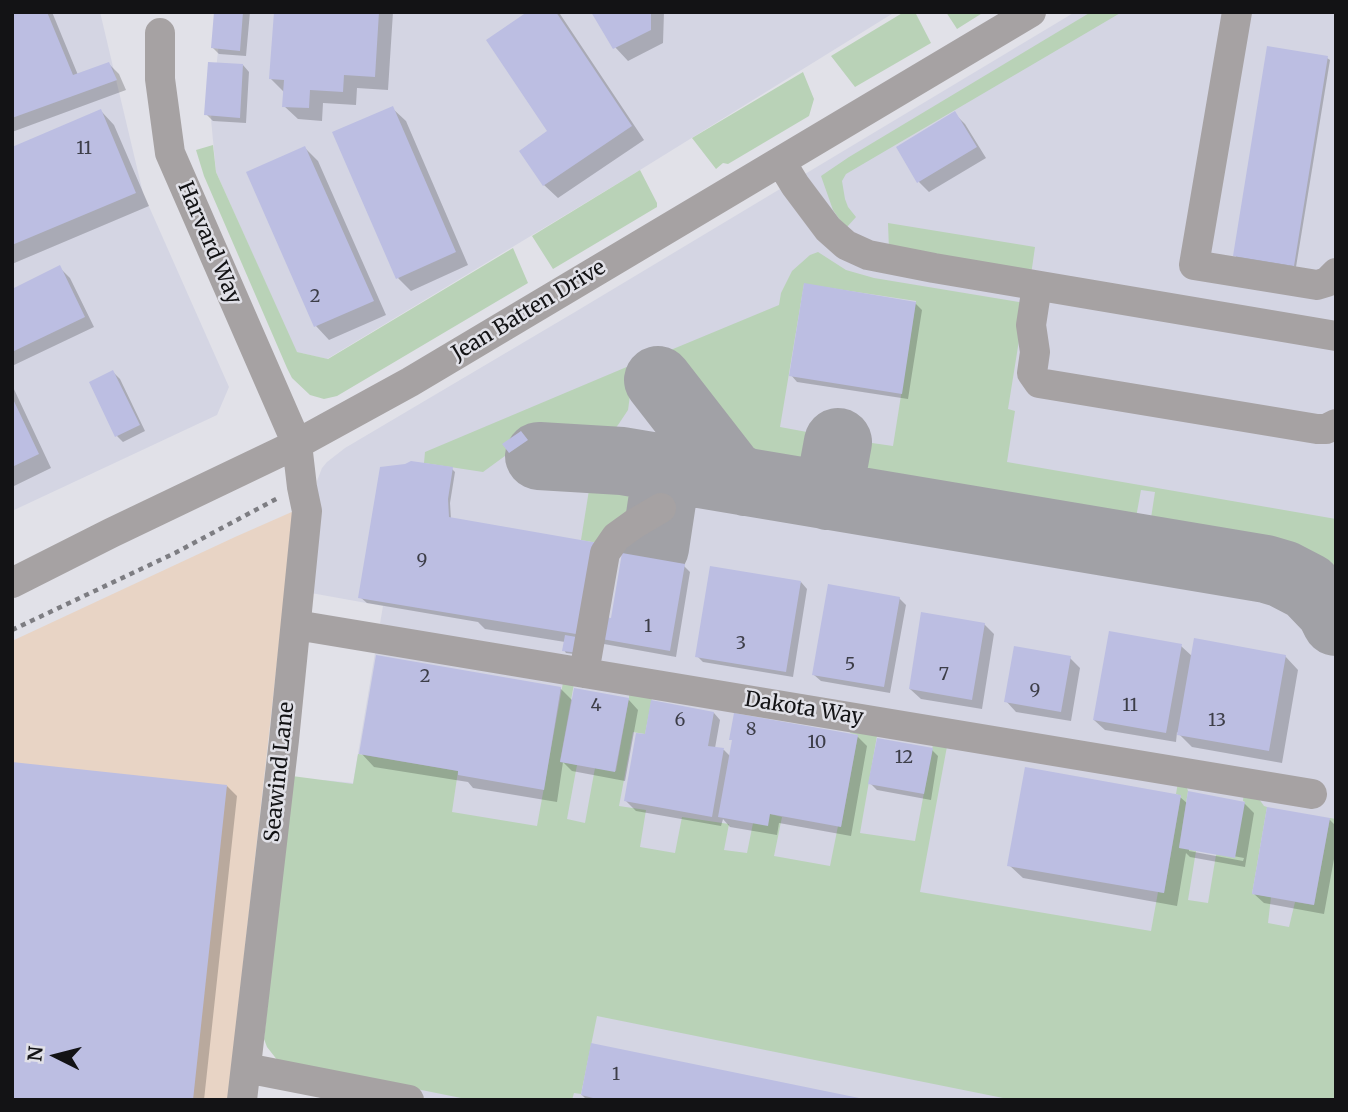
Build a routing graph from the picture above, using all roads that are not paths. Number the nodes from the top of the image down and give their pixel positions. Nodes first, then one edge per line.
1 (1031, 12) edge
2 (1237, 12) edge
3 (160, 33) dead end
4 (781, 162) junction
5 (1336, 273) edge
6 (1037, 286) junction
7 (1336, 336) edge
8 (1336, 425) edge
9 (297, 444) junction
10 (661, 508) dead end
11 (12, 583) edge
12 (296, 625) junction
13 (584, 673) junction
14 (1312, 794) dead end
15 (246, 1068) junction
16 (311, 1090) edge
17 (242, 1100) edge
18 (409, 1100) edge

1 - 4 street, Jean Batten Drive
2 - 5 street
3 - 9 street, Harvard Way
4 - 6 street
4 - 9 street, Jean Batten Drive
6 - 7 street
6 - 8 street
9 - 11 street, Jean Batten Drive
9 - 12 street, Seawind Lane
10 - 13 street
12 - 13 street, Dakota Way
12 - 15 street, Seawind Lane
13 - 14 street, Dakota Way
15 - 16 street
15 - 17 street, Seawind Lane
16 - 18 street

